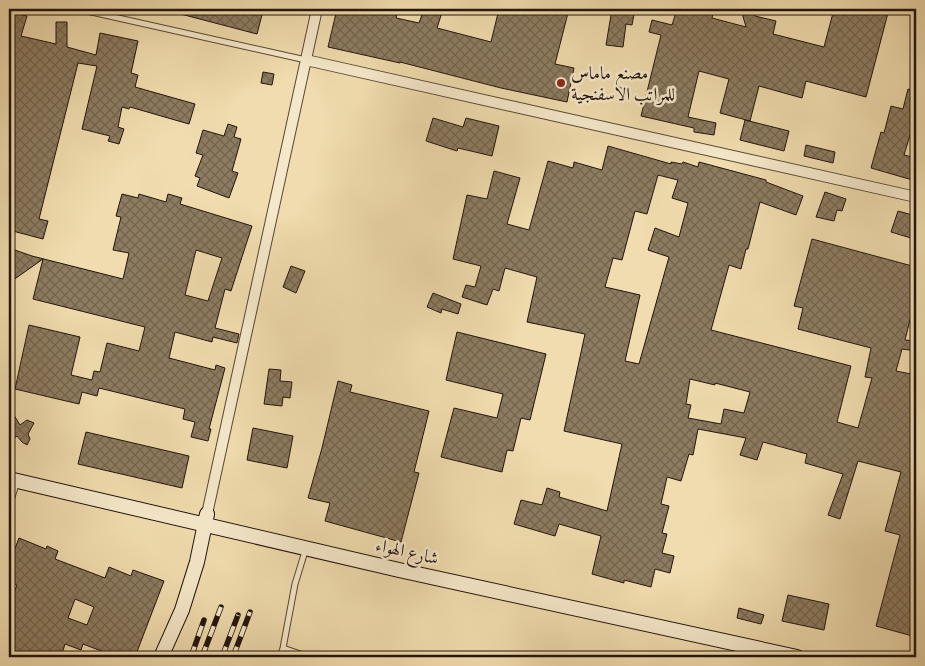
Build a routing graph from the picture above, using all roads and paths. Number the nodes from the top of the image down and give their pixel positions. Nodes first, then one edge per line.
1 (78, 9) edge
2 (317, 9) edge
3 (306, 60) junction
4 (916, 197) edge
5 (13, 480) edge
6 (9, 507) edge
7 (206, 519) junction
8 (306, 548) junction
9 (283, 648) junction
10 (161, 657) edge
11 (280, 657) edge
12 (309, 657) edge
13 (797, 657) edge

1 - 3 lane
2 - 3 street
3 - 4 street
3 - 7 street
5 - 6 lane
5 - 7 street, شارع الهواء
7 - 8 street, شارع الهواء
7 - 10 street
8 - 9 lane
8 - 13 street, شارع الهواء
9 - 11 lane
9 - 12 lane

